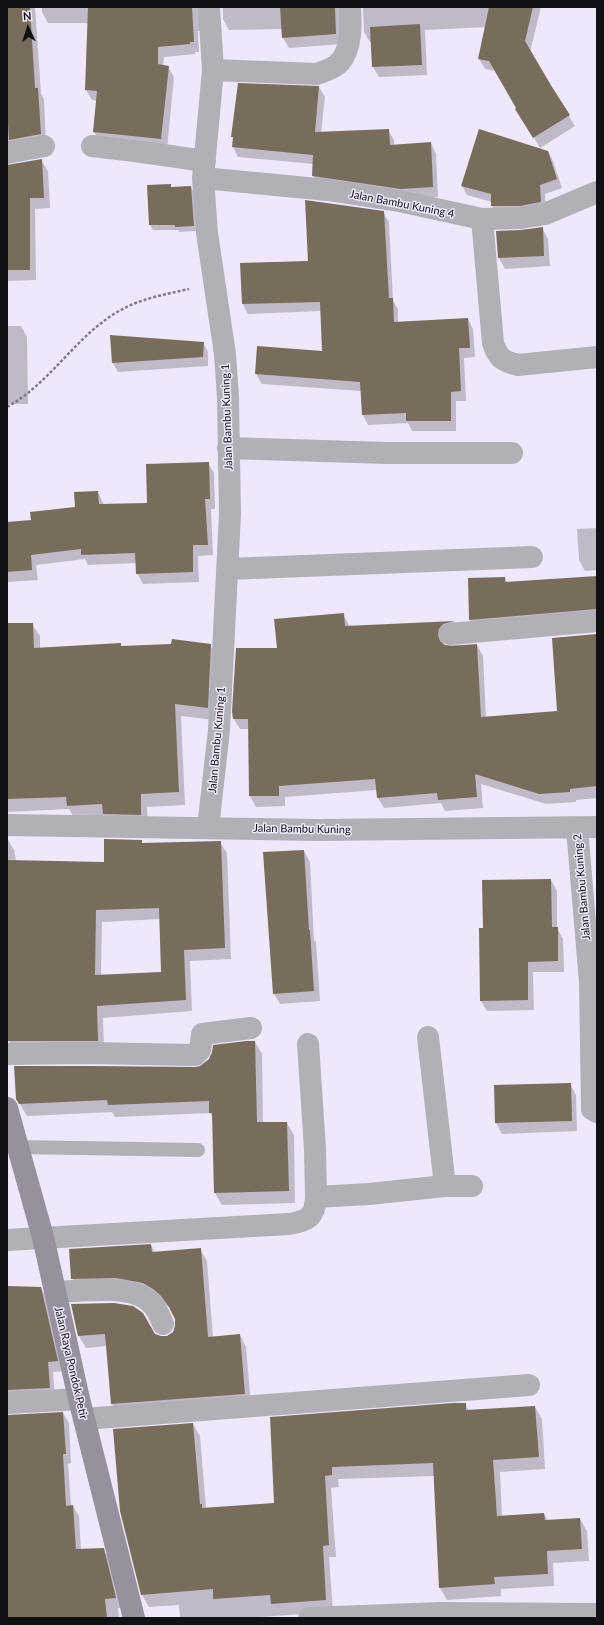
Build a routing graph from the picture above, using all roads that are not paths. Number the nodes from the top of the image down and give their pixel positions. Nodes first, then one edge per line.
1 (209, 7) edge
2 (350, 7) edge
3 (213, 70) junction
4 (44, 146) dead end
5 (92, 146) dead end
6 (7, 153) edge
7 (204, 170) junction
8 (597, 192) edge
9 (482, 219) junction
10 (597, 357) edge
11 (228, 448) junction
12 (512, 453) dead end
13 (532, 557) dead end
14 (228, 569) junction
15 (597, 621) edge
16 (450, 634) dead end
17 (7, 825) edge
18 (587, 827) edge
19 (208, 828) junction
20 (251, 1028) dead end
21 (428, 1036) dead end
22 (308, 1044) dead end
23 (7, 1054) edge
24 (7, 1108) edge
25 (597, 1112) edge
26 (18, 1147) junction
27 (198, 1150) dead end
28 (444, 1186) junction
29 (472, 1186) dead end
30 (316, 1196) junction
31 (43, 1238) junction
32 (7, 1240) edge
33 (55, 1292) junction
34 (164, 1324) dead end
35 (529, 1385) dead end
36 (7, 1403) edge
37 (81, 1409) junction
38 (597, 1614) edge
39 (134, 1618) edge
40 (309, 1618) edge

1 - 3 street, Jalan Bambu Kuning 1
2 - 3 street
3 - 7 street, Jalan Bambu Kuning 1
4 - 6 street
5 - 7 street, Jalan Bambu Kuning 4
7 - 9 street, Jalan Bambu Kuning 4
7 - 11 street, Jalan Bambu Kuning 1
8 - 9 street, Jalan Bambu Kuning 4
9 - 10 street
11 - 12 street
11 - 14 street, Jalan Bambu Kuning 1
13 - 14 street
14 - 19 street, Jalan Bambu Kuning 1
15 - 16 street
17 - 19 street, Jalan Bambu Kuning
18 - 19 street, Jalan Bambu Kuning
18 - 25 street, Jalan Bambu Kuning 2
20 - 23 street
21 - 28 street
22 - 30 street
24 - 26 main road, Jalan Raya Pondok Petir
26 - 27 lane
26 - 31 main road, Jalan Raya Pondok Petir
28 - 29 street
28 - 30 street
30 - 31 street
31 - 32 street
31 - 33 main road, Jalan Raya Pondok Petir
33 - 34 street
33 - 37 main road, Jalan Raya Pondok Petir
35 - 37 street
36 - 37 street
37 - 39 main road, Jalan Raya Pondok Petir
38 - 40 street

